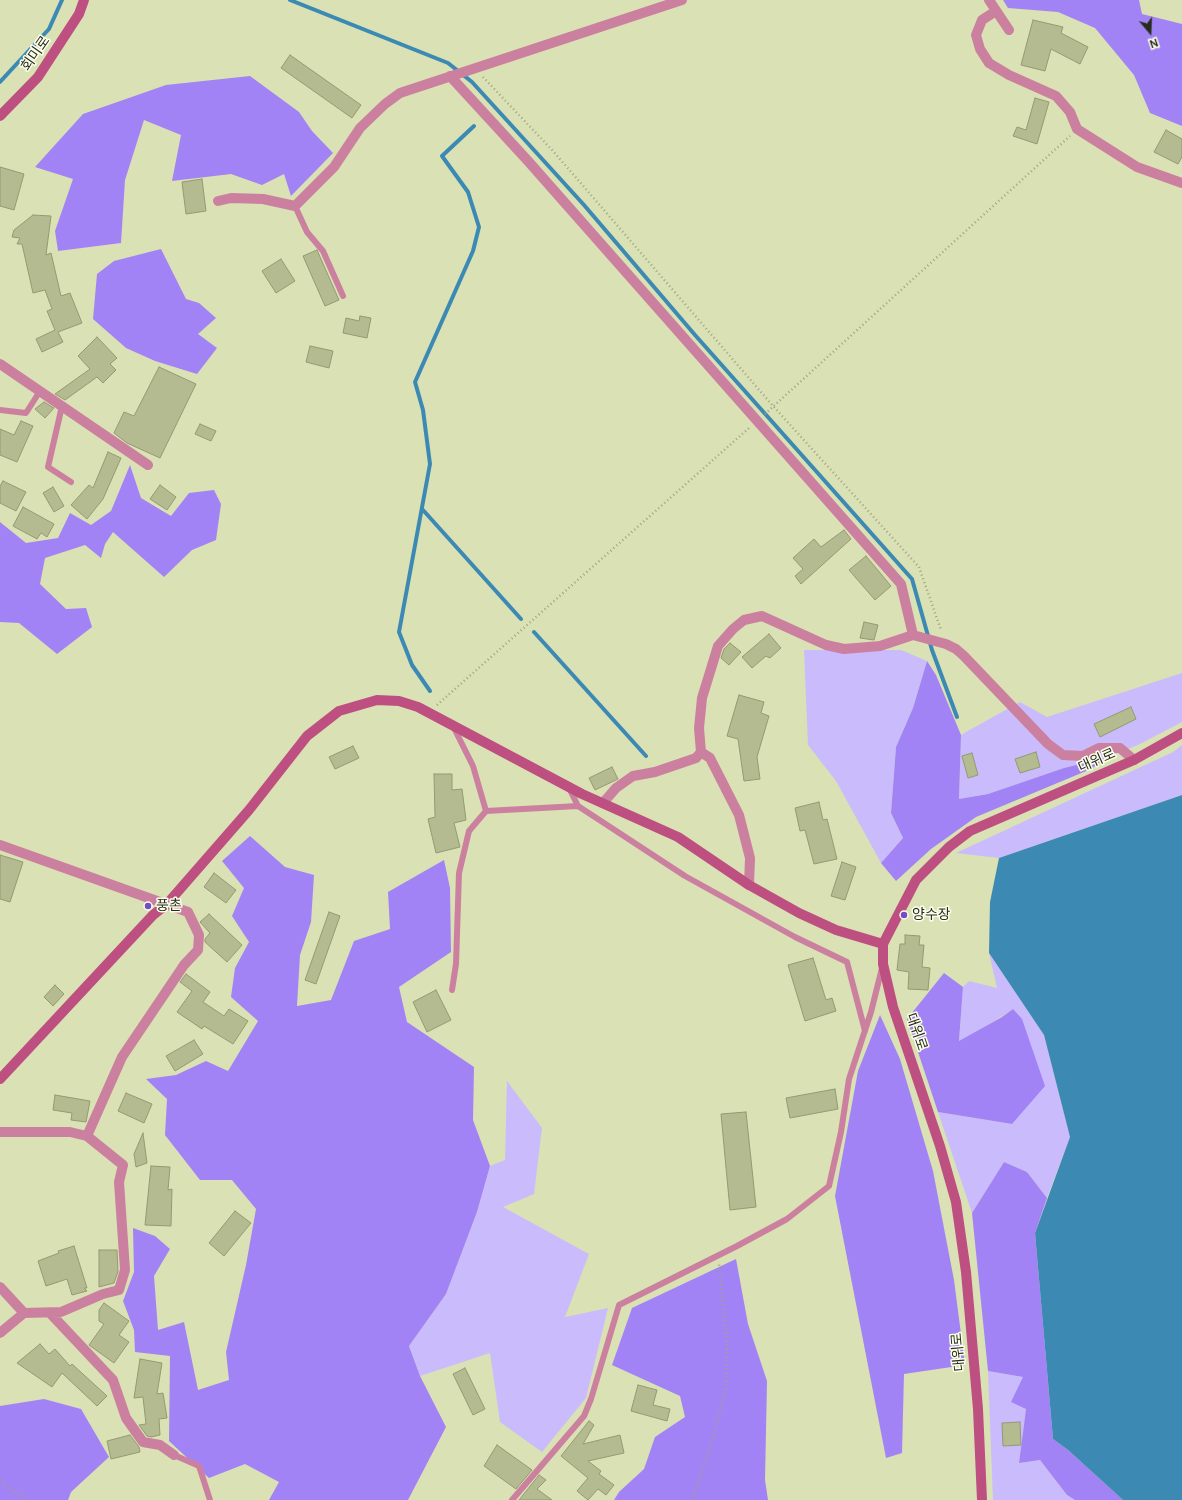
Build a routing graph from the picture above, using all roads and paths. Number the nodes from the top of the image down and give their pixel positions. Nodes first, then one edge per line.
1 (84, 0) edge
2 (682, 0) edge
3 (989, 0) edge
4 (996, 11) junction
5 (1009, 30) dead end
6 (471, 70) junction
7 (453, 76) junction
8 (0, 116) edge
9 (1078, 129) junction
10 (1182, 183) edge
11 (218, 201) dead end
12 (295, 206) junction
13 (343, 296) dead end
14 (0, 364) edge
15 (40, 391) junction
16 (62, 406) junction
17 (774, 406) junction
18 (0, 410) edge
19 (770, 410) dead end
20 (757, 421) junction
21 (148, 465) dead end
22 (71, 482) dead end
23 (913, 635) junction
24 (946, 644) junction
25 (428, 714) junction
26 (452, 726) junction
27 (1182, 733) edge
28 (701, 752) junction
29 (1134, 760) junction
30 (568, 785) junction
31 (603, 803) junction
32 (578, 806) junction
33 (486, 811) junction
34 (0, 845) edge
35 (749, 885) junction
36 (167, 904) junction
37 (882, 944) junction
38 (883, 964) junction
39 (452, 990) dead end
40 (865, 1032) junction
41 (0, 1079) edge
42 (0, 1132) edge
43 (87, 1136) junction
44 (718, 1260) dead end
45 (0, 1286) edge
46 (24, 1314) junction
47 (50, 1314) junction
48 (0, 1333) edge
49 (174, 1455) joint
50 (0, 1479) edge
51 (29, 1500) edge
52 (210, 1500) edge
53 (512, 1500) edge
54 (692, 1500) edge
55 (982, 1500) edge

1 - 8 street, 회미로
2 - 6 street
3 - 4 street
4 - 5 street
4 - 9 street
6 - 7 street
6 - 17 path
7 - 12 street
7 - 20 street
9 - 10 street
9 - 17 path
11 - 12 street
12 - 13 lane
14 - 15 street
15 - 16 street
15 - 18 lane
16 - 21 street
16 - 22 lane
17 - 19 path
17 - 24 path
20 - 23 street
20 - 25 path
23 - 24 street
23 - 28 street
24 - 29 street
25 - 26 street
25 - 36 street
26 - 30 street
26 - 33 lane
27 - 29 street, 대위로
28 - 31 street
28 - 35 street
29 - 37 street, 대위로
30 - 31 street
30 - 32 lane
31 - 35 street
32 - 33 lane
32 - 40 lane
33 - 39 lane
34 - 36 street
35 - 37 street
36 - 41 street
36 - 43 street
37 - 38 street, 대위로
38 - 40 lane
38 - 55 street, 대위로
40 - 53 lane
42 - 43 street
43 - 47 street
44 - 54 path
45 - 46 street
46 - 47 street
46 - 48 street
47 - 49 street
49 - 52 lane
50 - 51 path

